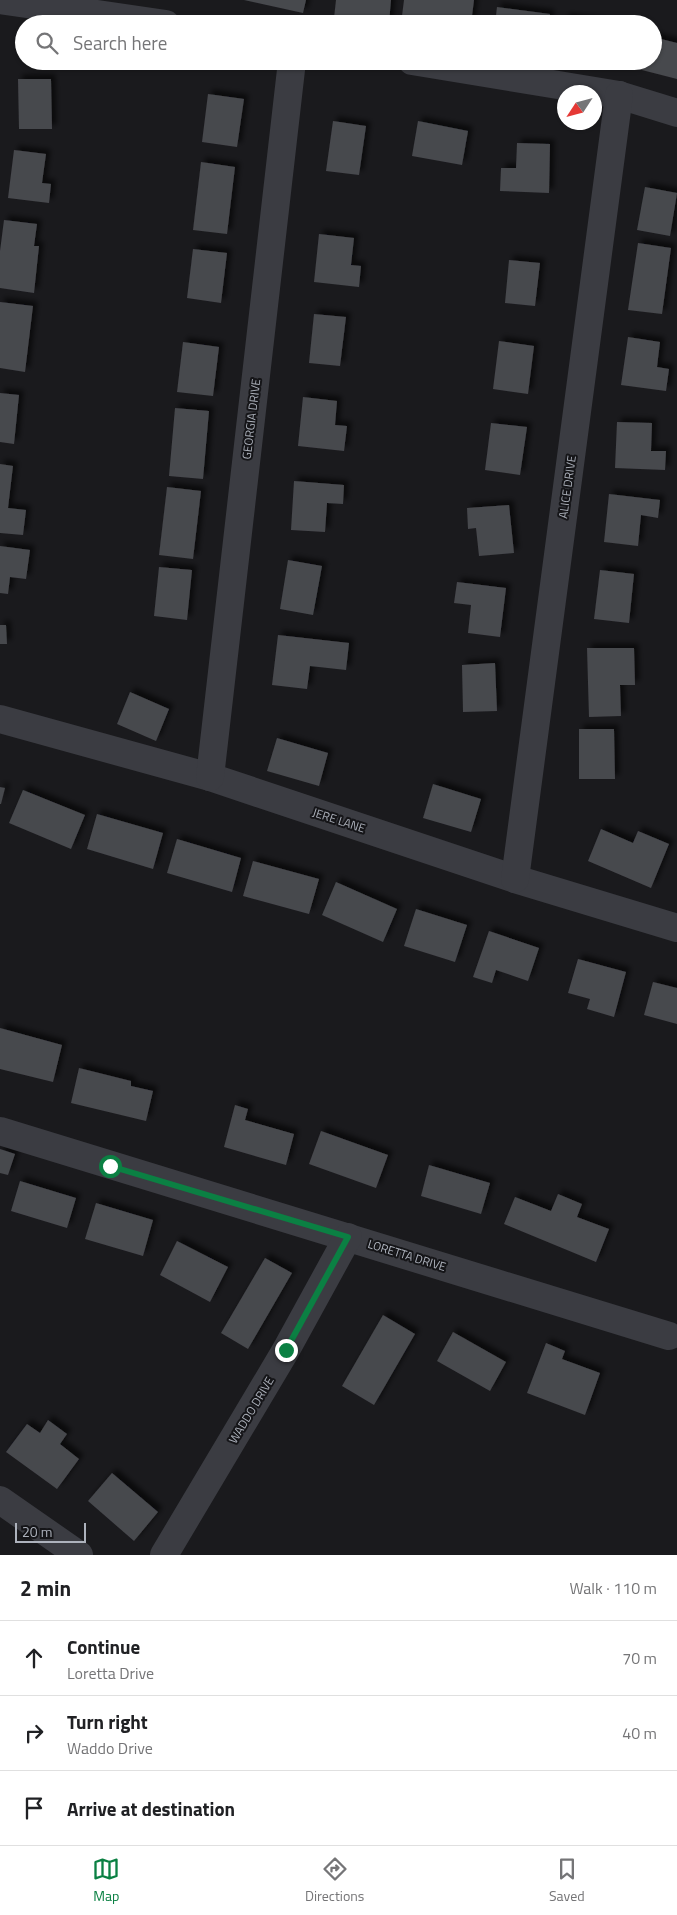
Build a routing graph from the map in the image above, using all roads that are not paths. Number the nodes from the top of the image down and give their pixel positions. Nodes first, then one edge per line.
1 (0, 0) edge
2 (104, 15) edge
3 (291, 70) edge
4 (467, 70) edge
5 (618, 95) junction
6 (677, 113) edge
7 (0, 719) edge
8 (210, 777) junction
9 (515, 878) junction
10 (677, 928) edge
11 (0, 1131) edge
12 (348, 1237) junction
13 (669, 1336) dead end
14 (0, 1500) edge
15 (79, 1555) edge
16 (164, 1555) edge

1 - 2 street
3 - 8 street, GEORGIA DRIVE
4 - 5 street
5 - 6 street
5 - 9 street, ALICE DRIVE
7 - 8 street, JERE LANE
8 - 9 street, JERE LANE
9 - 10 street, JERE LANE
11 - 12 street, LORETTA DRIVE
12 - 13 street, LORETTA DRIVE
12 - 16 street, WADDO DRIVE
14 - 15 street

